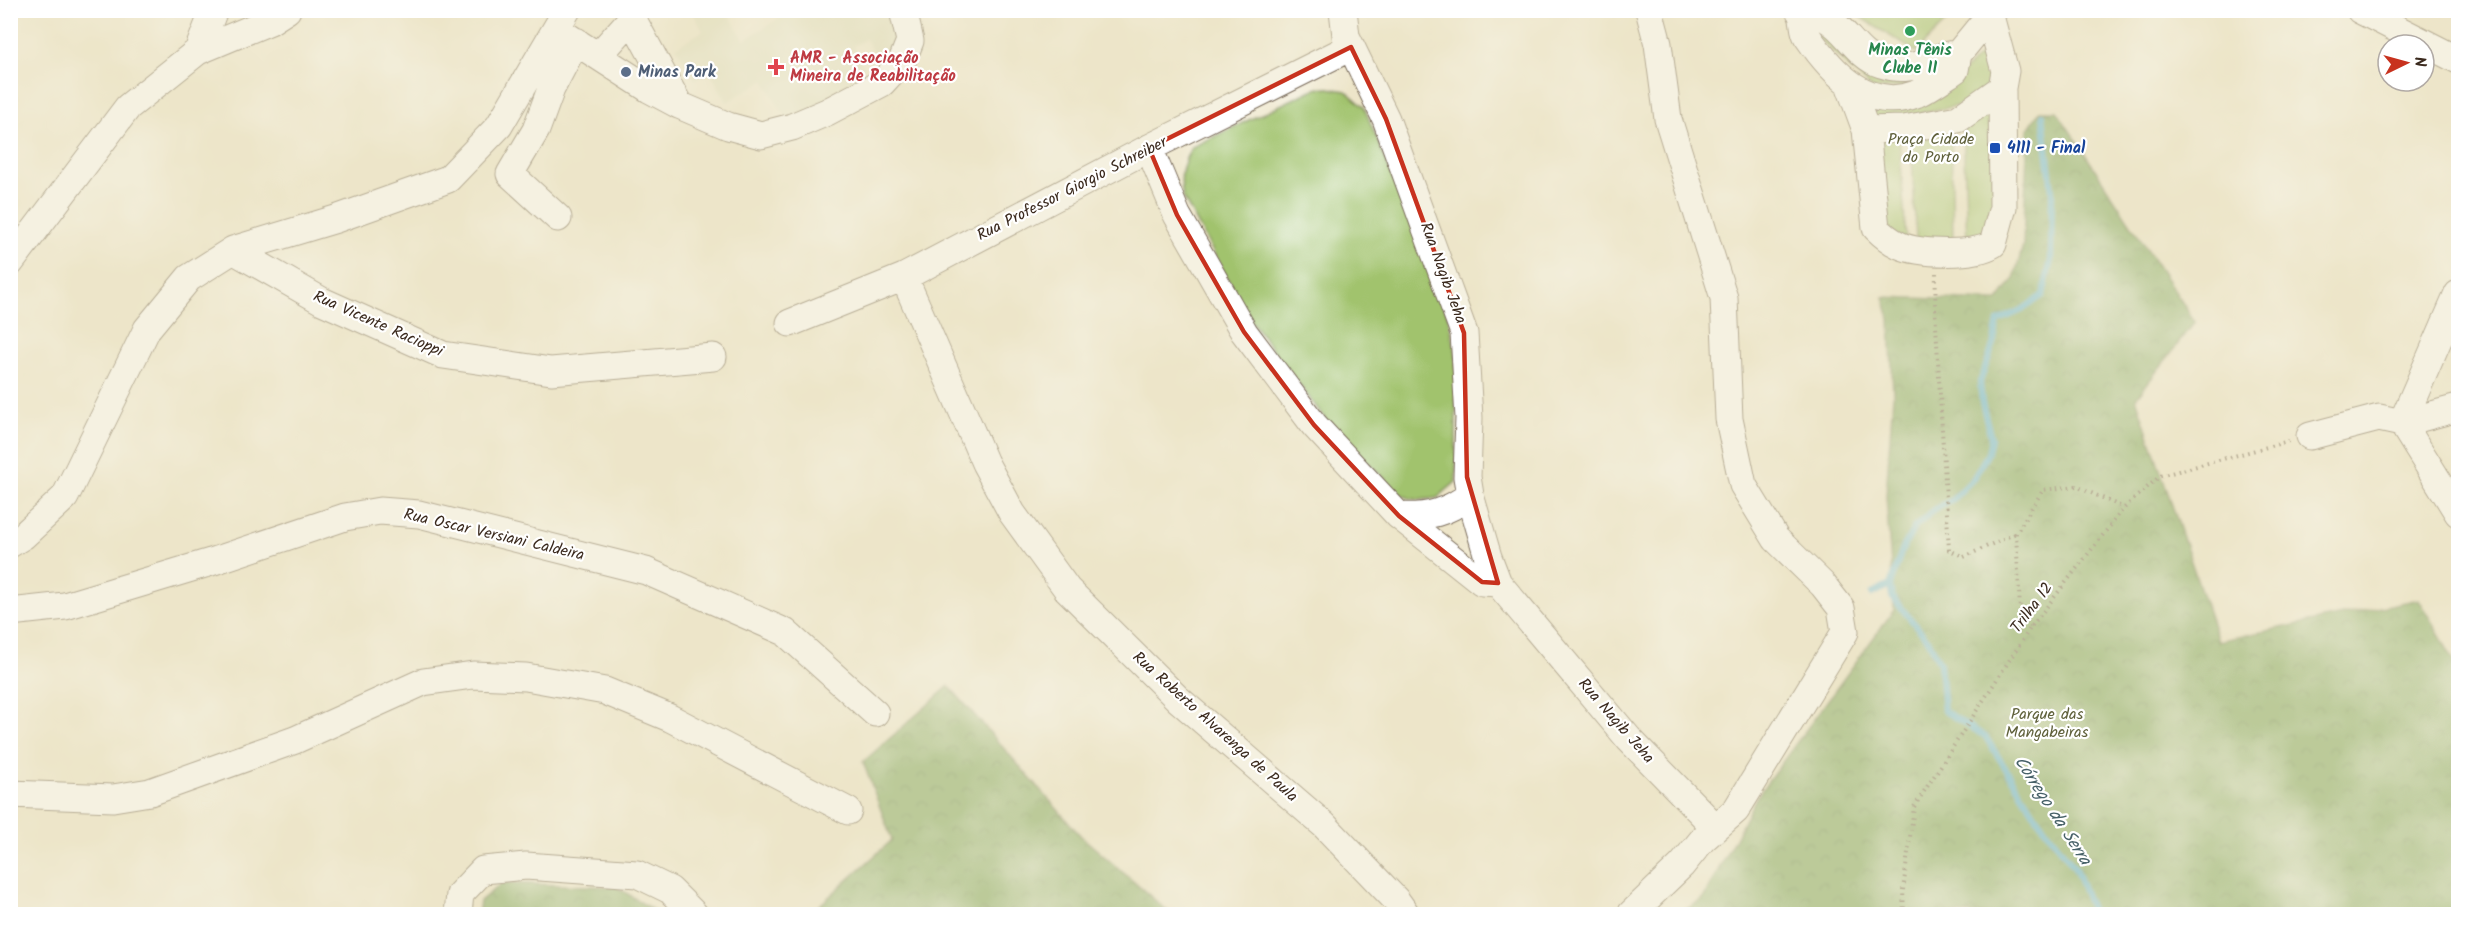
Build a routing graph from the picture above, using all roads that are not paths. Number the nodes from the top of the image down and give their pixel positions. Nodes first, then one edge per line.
1 (214, 10) edge
2 (287, 10) edge
3 (903, 10) edge
4 (1343, 10) edge
5 (1649, 10) edge
6 (2360, 10) edge
7 (1992, 13) edge
8 (1801, 14) edge
9 (566, 27) edge
10 (1351, 47) junction
11 (198, 51) junction
12 (1958, 54) junction
13 (598, 56) junction
14 (2458, 60) edge
15 (1849, 84) junction
16 (2002, 88) junction
17 (679, 105) junction
18 (1866, 130) junction
19 (1149, 148) junction
20 (558, 218) dead end
21 (233, 250) junction
22 (10, 263) edge
23 (904, 276) junction
24 (2458, 294) edge
25 (790, 323) dead end
26 (713, 357) dead end
27 (2458, 408) edge
28 (2402, 423) junction
29 (2310, 436) road end
30 (1470, 495) junction
31 (2458, 513) edge
32 (1400, 516) junction
33 (10, 544) edge
34 (1498, 584) junction
35 (10, 612) edge
36 (875, 713) dead end
37 (10, 794) edge
38 (848, 811) dead end
39 (1715, 827) junction
40 (458, 915) edge
41 (694, 915) edge
42 (1406, 915) edge
43 (1631, 915) edge

1 - 11 street
2 - 11 street
3 - 17 street
4 - 10 street, Rua Nagib Jeha
5 - 39 street
6 - 14 street
7 - 12 street
7 - 16 street
8 - 12 street
8 - 15 street
9 - 13 street
9 - 20 street
9 - 21 street
10 - 19 street, Rua Professor Giorgio Schreiber
10 - 30 street, Rua Nagib Jeha
11 - 22 street
12 - 15 street
13 - 17 street
13 - 17 street
15 - 18 street
16 - 18 street
16 - 18 street
19 - 23 street, Rua Professor Giorgio Schreiber
19 - 32 street, Rua Nagib Jeha
21 - 26 street, Rua Vicente Racioppi
21 - 33 street
23 - 25 street, Rua Professor Giorgio Schreiber
23 - 42 street, Rua Roberto Alvarenga de Paula
24 - 28 street
27 - 28 street
28 - 29 street
28 - 31 street
30 - 32 street
30 - 34 street, Rua Nagib Jeha
32 - 34 street, Rua Nagib Jeha
34 - 39 street, Rua Nagib Jeha
35 - 36 street, Rua Oscar Versiani Caldeira
37 - 38 street
39 - 43 street
40 - 41 street

